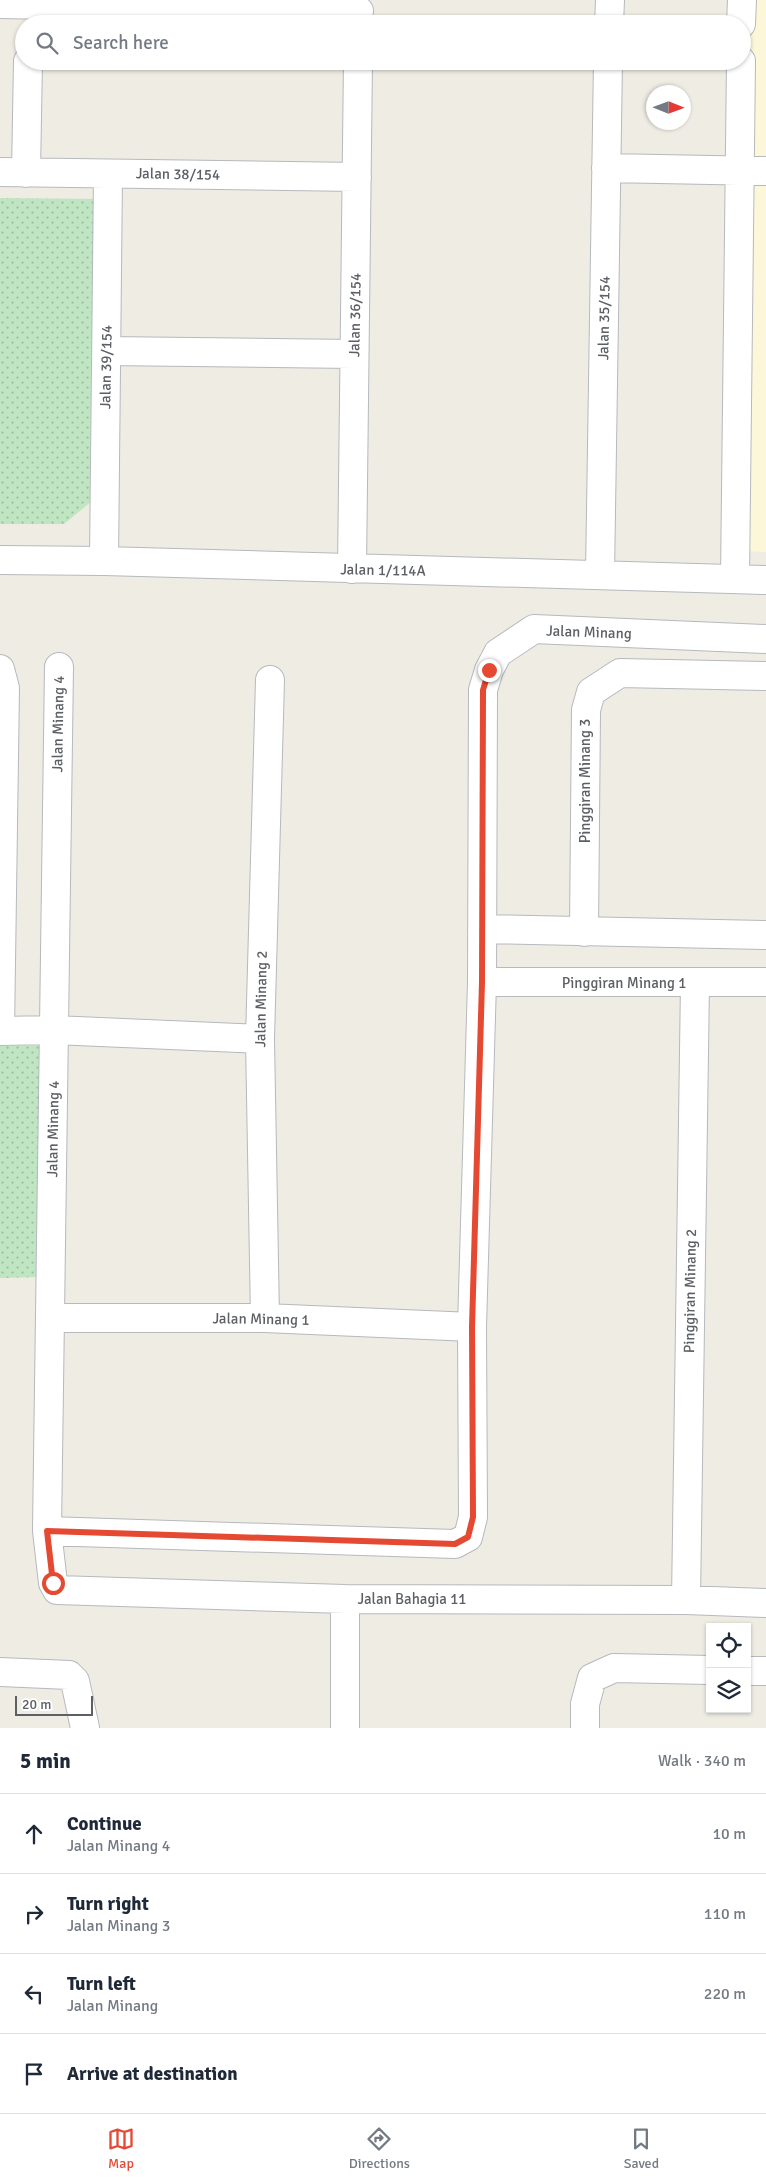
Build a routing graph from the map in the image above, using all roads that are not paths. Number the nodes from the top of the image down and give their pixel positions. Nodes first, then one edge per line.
1 (610, 0) edge
2 (742, 0) edge
3 (0, 4) edge
4 (28, 9) edge
5 (359, 12) edge
6 (609, 15) edge
7 (741, 15) edge
8 (27, 70) edge
9 (358, 70) edge
10 (608, 70) edge
11 (742, 70) edge
12 (606, 168) junction
13 (753, 171) edge
14 (13, 172) edge
15 (108, 174) junction
16 (357, 177) junction
17 (107, 351) junction
18 (354, 354) junction
19 (0, 560) edge
20 (104, 561) junction
21 (352, 569) junction
22 (600, 575) junction
23 (735, 579) junction
24 (766, 580) edge
25 (766, 639) edge
26 (59, 667) dead end
27 (0, 669) edge
28 (766, 676) edge
29 (270, 680) dead end
30 (482, 929) junction
31 (584, 932) junction
32 (766, 935) edge
33 (482, 982) junction
34 (766, 982) edge
35 (695, 983) junction
36 (54, 1030) junction
37 (0, 1031) edge
38 (260, 1039) junction
39 (51, 1318) junction
40 (266, 1318) junction
41 (472, 1327) junction
42 (47, 1531) junction
43 (57, 1590) joint
44 (345, 1599) junction
45 (686, 1600) junction
46 (766, 1603) edge
47 (706, 1670) edge
48 (751, 1671) edge
49 (766, 1671) edge
50 (0, 1672) edge
51 (86, 1728) edge
52 (345, 1728) edge
53 (585, 1728) edge

1 - 6 street
2 - 7 street
3 - 4 street
4 - 5 street
8 - 14 street
9 - 16 street, Jalan 36/154
10 - 12 street, Jalan 35/154
11 - 13 street
12 - 13 street
12 - 22 street, Jalan 35/154
13 - 23 street
14 - 15 street, Jalan 38/154
15 - 16 street, Jalan 38/154
15 - 17 street, Jalan 39/154
16 - 18 street, Jalan 36/154
17 - 18 street
17 - 20 street, Jalan 39/154
18 - 21 street, Jalan 36/154
19 - 20 street, Jalan 1/114A
20 - 21 street, Jalan 1/114A
21 - 22 street, Jalan 1/114A
22 - 23 street, Jalan 1/114A
23 - 24 street, Jalan 1/114A
25 - 30 street, Jalan Minang
26 - 36 street, Jalan Minang 4
27 - 37 street
28 - 31 street, Pinggiran Minang 3
29 - 38 street, Jalan Minang 2
30 - 31 street
30 - 33 street, Jalan Minang
31 - 32 street
33 - 35 street, Pinggiran Minang 1
33 - 41 street, Jalan Minang
34 - 35 street, Pinggiran Minang 1
35 - 45 street, Pinggiran Minang 2
36 - 37 street
36 - 38 street
36 - 39 street, Jalan Minang 4
38 - 40 street, Jalan Minang 2
39 - 40 street, Jalan Minang 1
39 - 42 street, Jalan Minang 4
40 - 41 street, Jalan Minang 1
41 - 42 street, Jalan Minang
42 - 43 street, Jalan Minang 4
43 - 44 street, Jalan Bahagia 11
44 - 45 street, Jalan Bahagia 11
44 - 52 street
45 - 46 street, Jalan Bahagia 11
47 - 53 street
48 - 49 street
50 - 51 street

